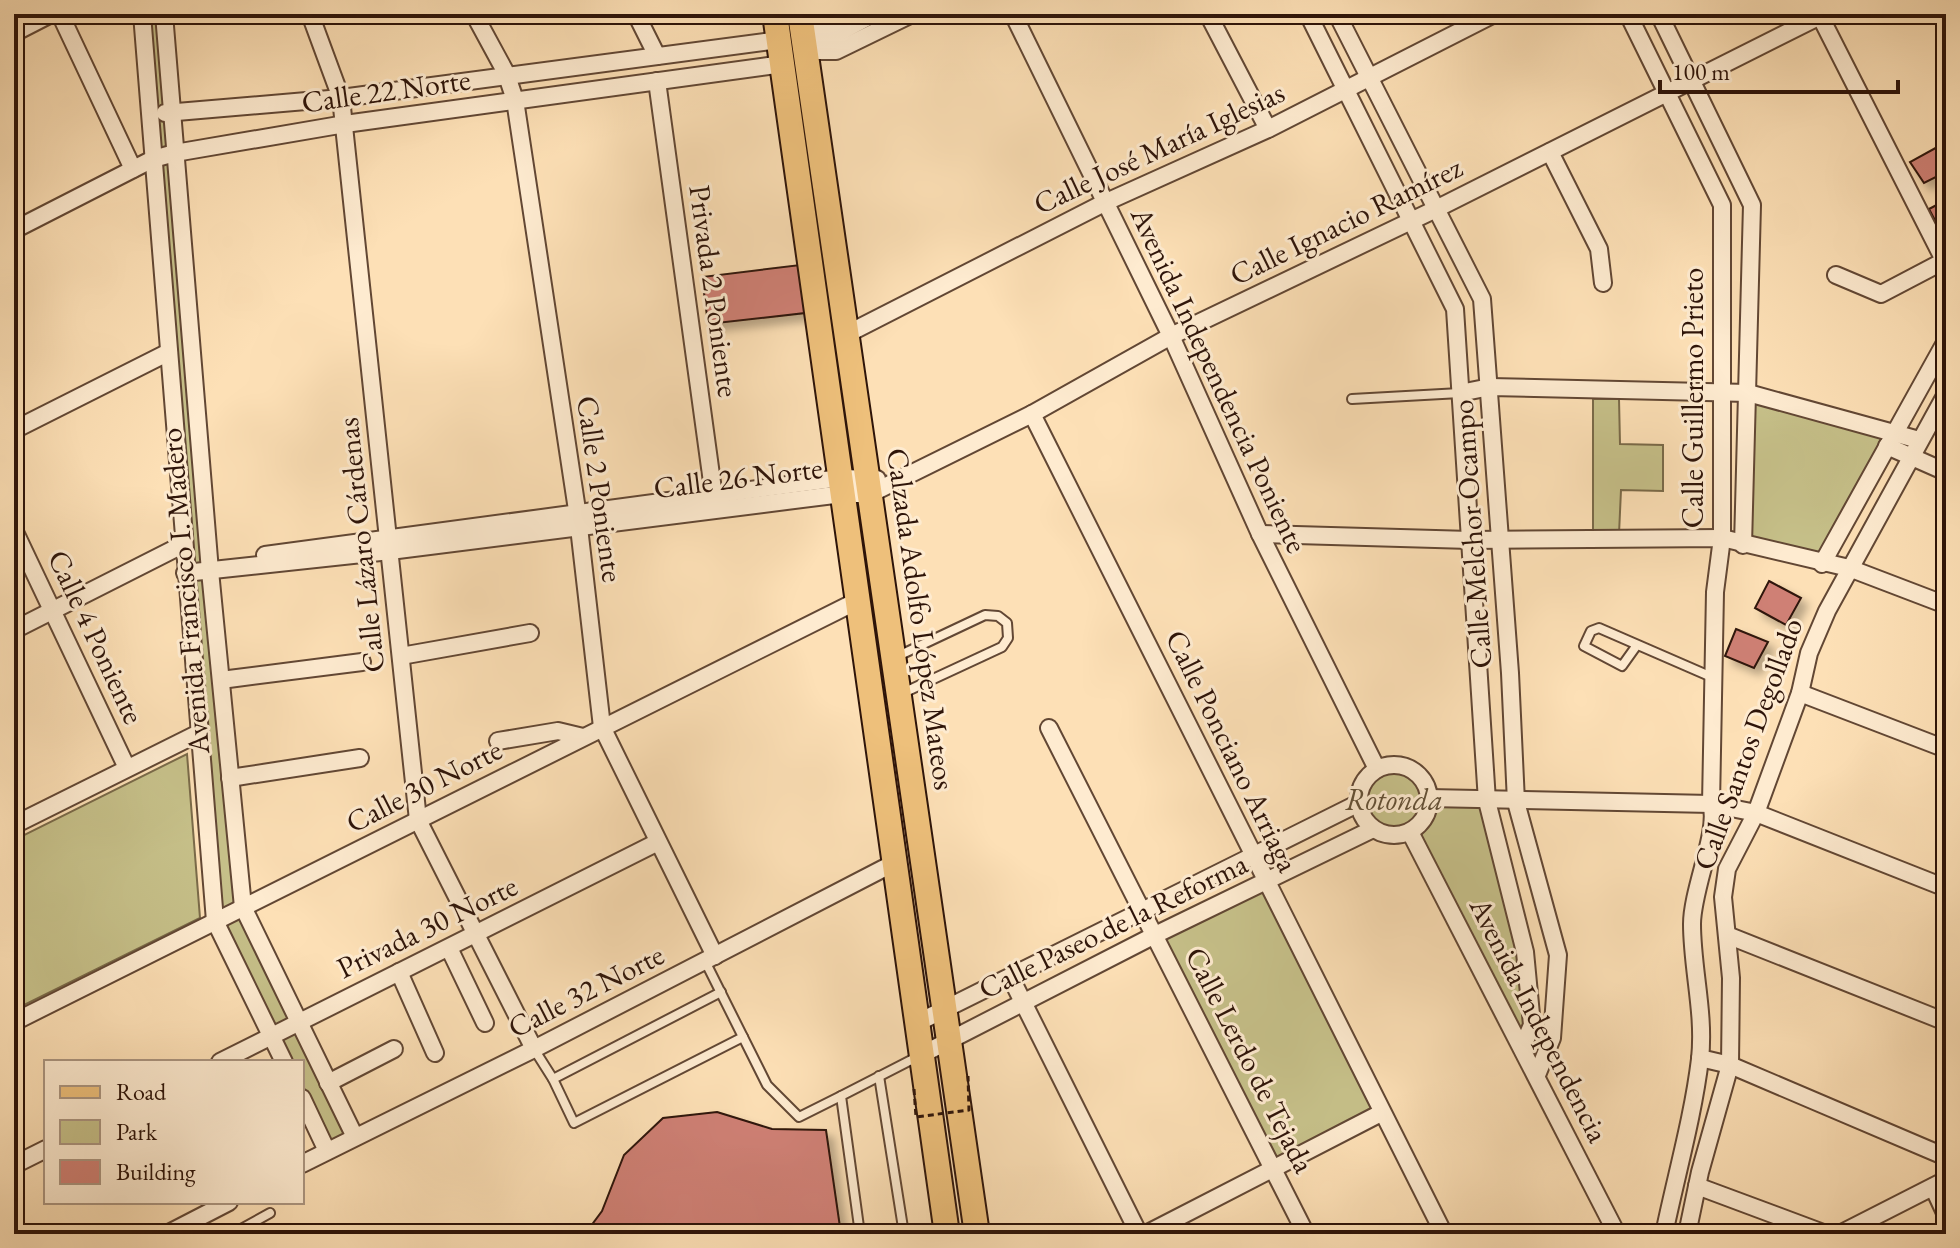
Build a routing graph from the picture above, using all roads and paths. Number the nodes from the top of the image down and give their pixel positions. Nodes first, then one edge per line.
1 (51, 14) edge
2 (60, 14) edge
3 (142, 14) edge
4 (164, 14) edge
5 (310, 14) edge
6 (474, 14) edge
7 (636, 14) edge
8 (775, 14) edge
9 (843, 14) edge
10 (874, 14) edge
11 (912, 14) edge
12 (1013, 14) edge
13 (1308, 14) edge
14 (1337, 14) edge
15 (1494, 14) edge
16 (1628, 14) edge
17 (1659, 14) edge
18 (1822, 15) edge
19 (1209, 16) dead end
20 (801, 29) edge
21 (14, 33) edge
22 (657, 56) junction
23 (783, 64) junction
24 (506, 73) junction
25 (1369, 78) junction
26 (657, 81) junction
27 (1693, 81) junction
28 (1346, 89) junction
29 (1667, 94) junction
30 (341, 98) junction
31 (515, 100) junction
32 (173, 112) junction
33 (150, 114) junction
34 (345, 124) junction
35 (1268, 129) junction
36 (1550, 152) junction
37 (175, 153) junction
38 (153, 159) junction
39 (133, 169) junction
40 (1104, 203) junction
41 (1436, 209) junction
42 (1413, 221) junction
43 (14, 230) edge
44 (1945, 263) edge
45 (1836, 275) dead end
46 (1603, 283) dead end
47 (847, 334) junction
48 (1171, 336) junction
49 (1946, 341) edge
50 (169, 352) junction
51 (1490, 387) junction
52 (1720, 392) junction
53 (1460, 393) junction
54 (1748, 393) junction
55 (1946, 394) edge
56 (1352, 399) dead end
57 (1032, 414) junction
58 (14, 430) edge
59 (1891, 440) junction
60 (1919, 440) junction
61 (1910, 457) junction
62 (1946, 472) edge
63 (841, 486) junction
64 (869, 486) junction
65 (714, 501) junction
66 (577, 518) junction
67 (14, 530) edge
68 (1260, 534) junction
69 (1722, 538) junction
70 (1470, 540) junction
71 (1501, 540) junction
72 (184, 544) junction
73 (390, 545) junction
74 (1743, 545) junction
75 (1822, 564) junction
76 (209, 566) junction
77 (185, 568) junction
78 (1849, 568) junction
79 (859, 600) junction
80 (1946, 605) edge
81 (52, 611) junction
82 (14, 630) edge
83 (530, 633) dead end
84 (1637, 645) junction
85 (401, 656) junction
86 (894, 658) junction
87 (362, 662) dead end
88 (1715, 679) junction
89 (221, 680) junction
90 (1800, 693) junction
91 (899, 695) junction
92 (602, 727) junction
93 (1049, 728) dead end
94 (199, 733) junction
95 (583, 737) junction
96 (498, 741) dead end
97 (1946, 749) edge
98 (360, 758) dead end
99 (127, 768) junction
100 (1377, 769) junction
101 (230, 778) junction
102 (1429, 798) junction
103 (1487, 801) junction
104 (1516, 802) junction
105 (1359, 803) junction
106 (1711, 804) junction
107 (1756, 813) junction
108 (418, 820) junction
109 (14, 825) edge
110 (1373, 829) junction
111 (1410, 832) junction
112 (658, 842) junction
113 (1253, 857) junction
114 (894, 863) junction
115 (1266, 882) junction
116 (1946, 888) edge
117 (243, 907) junction
118 (1144, 912) junction
119 (215, 921) junction
120 (476, 935) junction
121 (1155, 935) junction
122 (1727, 935) junction
123 (449, 948) junction
124 (710, 959) junction
125 (399, 972) junction
126 (1011, 978) junction
127 (721, 992) junction
128 (1022, 1001) junction
129 (945, 1012) junction
130 (14, 1022) edge
131 (298, 1022) junction
132 (1946, 1022) edge
133 (485, 1023) dead end
134 (917, 1023) junction
135 (272, 1036) junction
136 (743, 1037) junction
137 (949, 1039) junction
138 (1522, 1048) junction
139 (394, 1049) dead end
140 (534, 1049) junction
141 (435, 1053) dead end
142 (921, 1055) junction
143 (1700, 1058) junction
144 (224, 1060) edge
145 (283, 1060) edge
146 (1730, 1065) junction
147 (1537, 1075) junction
148 (879, 1076) junction
149 (968, 1076) dead end
150 (553, 1079) junction
151 (328, 1083) junction
152 (914, 1089) dead end
153 (841, 1096) junction
154 (304, 1102) edge
155 (1381, 1113) junction
156 (355, 1137) junction
157 (44, 1150) edge
158 (327, 1151) junction
159 (1946, 1157) edge
160 (304, 1163) edge
161 (14, 1165) edge
162 (1272, 1168) junction
163 (1940, 1184) edge
164 (1697, 1186) junction
165 (225, 1204) edge
166 (270, 1213) dead end
167 (1946, 1215) edge
168 (167, 1234) edge
169 (232, 1234) edge
170 (860, 1234) edge
171 (904, 1234) edge
172 (947, 1234) edge
173 (977, 1234) edge
174 (1139, 1234) edge
175 (1146, 1234) edge
176 (1306, 1234) edge
177 (1444, 1234) edge
178 (1617, 1234) edge
179 (1664, 1234) edge
180 (1687, 1234) edge
181 (1826, 1234) edge
182 (1840, 1234) edge

1 - 21 street
2 - 39 street
3 - 33 street, Avenida Francisco I. Madero
4 - 32 street, Avenida Francisco I. Madero
5 - 30 street, Calle Lázaro Cárdenas
6 - 24 street, Calle 2 Poniente
7 - 22 street
8 - 20 main road, Calzada Adolfo López Mateos
9 - 20 street
10 - 20 street
11 - 20 street, Calle 22 Norte
12 - 40 street, Avenida Independencia Poniente
13 - 28 street, Calle Melchor Ocampo
14 - 25 street, Calle Melchor Ocampo
15 - 25 street, Calle José María Iglesias
16 - 29 street, Calle Guillermo Prieto
17 - 27 street, Calle Guillermo Prieto
18 - 27 street, Calle Ignacio Ramírez
18 - 44 street
19 - 35 street
20 - 22 street, Calle 22 Norte
20 - 23 main road, Calzada Adolfo López Mateos
20 - 47 main road, Calzada Adolfo López Mateos
22 - 24 street, Calle 22 Norte
23 - 26 street, Calle 22 Norte
23 - 63 main road, Calzada Adolfo López Mateos
24 - 30 street, Calle 22 Norte
24 - 31 street, Calle 2 Poniente
25 - 28 street, Calle José María Iglesias
25 - 41 street, Calle Melchor Ocampo
26 - 31 street, Calle 22 Norte
26 - 65 street, Privada 2 Poniente
27 - 29 street, Calle Ignacio Ramírez
27 - 54 street, Calle Guillermo Prieto
28 - 35 street, Calle José María Iglesias
28 - 42 street, Calle Melchor Ocampo
29 - 36 street, Calle Ignacio Ramírez
29 - 52 street, Calle Guillermo Prieto
30 - 32 street, Calle 22 Norte
30 - 34 street, Calle Lázaro Cárdenas
31 - 34 street, Calle 22 Norte
31 - 66 street, Calle 2 Poniente
32 - 33 street, Calle 22 Norte
32 - 37 street, Avenida Francisco I. Madero
33 - 38 street, Avenida Francisco I. Madero
34 - 37 street, Calle 22 Norte
34 - 73 street, Calle Lázaro Cárdenas
35 - 40 street, Calle José María Iglesias
36 - 41 street, Calle Ignacio Ramírez
36 - 46 street
37 - 38 street, Calle 22 Norte
37 - 76 street, Avenida Francisco I. Madero
38 - 39 street, Calle 22 Norte
38 - 50 street, Avenida Francisco I. Madero
39 - 43 street, Calle 22 Norte
40 - 47 street, Calle José María Iglesias
40 - 48 street, Avenida Independencia Poniente
41 - 42 street, Calle Ignacio Ramírez
41 - 51 street, Calle Melchor Ocampo
42 - 48 street, Calle Ignacio Ramírez
42 - 53 street, Calle Melchor Ocampo
44 - 45 street
47 - 64 main road, Calzada Adolfo López Mateos
48 - 57 street, Calle Ignacio Ramírez
48 - 68 street, Avenida Independencia Poniente
49 - 59 street
50 - 58 street
50 - 72 street, Avenida Francisco I. Madero
51 - 52 street
51 - 53 street
51 - 71 street, Calle Melchor Ocampo
52 - 54 street
52 - 69 street, Calle Guillermo Prieto
53 - 56 lane
53 - 70 street, Calle Melchor Ocampo
54 - 59 street
54 - 74 street, Calle Guillermo Prieto
55 - 60 street, Calle Santos Degollado
57 - 64 street, Calle Ignacio Ramírez
57 - 113 street, Calle Ponciano Arriaga
59 - 60 street
59 - 61 street
59 - 75 street
60 - 61 street, Calle Santos Degollado
61 - 62 street
61 - 78 street, Calle Santos Degollado
63 - 64 street, Calle 26 Norte
63 - 65 street, Calle 26 Norte
63 - 79 main road, Calzada Adolfo López Mateos
64 - 86 main road, Calzada Adolfo López Mateos
65 - 66 street, Calle 26 Norte
66 - 73 street, Calle 26 Norte
66 - 92 street, Calle 2 Poniente
67 - 81 street, Calle 4 Poniente
68 - 70 street
68 - 100 street, Avenida Independencia Poniente
69 - 71 street
69 - 74 street
69 - 88 street, Calle Guillermo Prieto
70 - 71 street
70 - 103 street, Calle Melchor Ocampo
71 - 104 street, Calle Melchor Ocampo
72 - 77 street, Avenida Francisco I. Madero
72 - 81 street
73 - 76 street, Calle 26 Norte
73 - 85 street, Calle Lázaro Cárdenas
74 - 75 street
75 - 78 street
76 - 77 street, Calle 26 Norte
76 - 89 street, Avenida Francisco I. Madero
77 - 94 street, Avenida Francisco I. Madero
78 - 80 street
78 - 90 street, Calle Santos Degollado
79 - 92 street, Calle 30 Norte
79 - 114 main road, Calzada Adolfo López Mateos
81 - 82 street
81 - 99 street, Calle 4 Poniente
83 - 85 street
84 - 84 lane
84 - 88 lane
85 - 108 street, Calle Lázaro Cárdenas
86 - 91 main road, Calzada Adolfo López Mateos
86 - 91 lane
87 - 89 street
88 - 106 street, Calle Guillermo Prieto
89 - 101 street, Avenida Francisco I. Madero
90 - 97 street
90 - 107 street, Calle Santos Degollado
91 - 129 main road, Calzada Adolfo López Mateos
92 - 95 street, Calle 30 Norte
92 - 112 street, Calle 2 Poniente
93 - 118 street, Calle Lerdo de Tejada
94 - 99 street
94 - 119 street, Avenida Francisco I. Madero
95 - 96 street
95 - 108 street, Calle 30 Norte
98 - 101 street
99 - 109 street
100 - 102 street
100 - 105 street
101 - 117 street, Avenida Francisco I. Madero
102 - 103 street
102 - 111 street
103 - 104 street
103 - 138 street, Calle Melchor Ocampo
104 - 106 street
104 - 147 street, Calle Melchor Ocampo
105 - 110 street
105 - 113 street, Calle Paseo de la Reforma
106 - 107 street
106 - 143 street, Calle Santos Degollado
107 - 116 street
107 - 122 street, Calle Santos Degollado
108 - 117 street, Calle 30 Norte
108 - 120 street, Calle Lázaro Cárdenas
110 - 111 street
110 - 115 street, Calle Paseo de la Reforma
111 - 138 street, Avenida Independencia
112 - 120 street, Privada 30 Norte
112 - 124 street, Calle 2 Poniente
113 - 115 street, Calle Ponciano Arriaga
113 - 118 street, Calle Paseo de la Reforma
114 - 124 street, Calle 32 Norte
114 - 134 main road, Calzada Adolfo López Mateos
115 - 121 street, Calle Paseo de la Reforma
115 - 155 street, Calle Ponciano Arriaga
117 - 119 street, Calle 30 Norte
117 - 131 street, Avenida Francisco I. Madero
118 - 121 street, Calle Lerdo de Tejada
118 - 126 street, Calle Paseo de la Reforma
119 - 130 street, Calle 30 Norte
119 - 135 street, Avenida Francisco I. Madero
120 - 123 street, Privada 30 Norte
120 - 140 street, Calle Lázaro Cárdenas
121 - 128 street, Calle Paseo de la Reforma
121 - 162 street, Calle Lerdo de Tejada
122 - 132 street
122 - 146 street, Calle Santos Degollado
123 - 125 street, Privada 30 Norte
123 - 133 street
124 - 127 lane
124 - 140 street, Calle 32 Norte
125 - 131 street, Privada 30 Norte
125 - 141 street
126 - 128 street
126 - 129 street, Calle Paseo de la Reforma
127 - 136 lane
127 - 150 lane
128 - 137 street, Calle Paseo de la Reforma
128 - 174 street
129 - 134 street, Calle Paseo de la Reforma
129 - 137 main road, Calzada Adolfo López Mateos
131 - 135 street, Privada 30 Norte
131 - 151 street, Avenida Francisco I. Madero
134 - 142 main road, Calzada Adolfo López Mateos
135 - 144 street, Privada 30 Norte
135 - 145 street, Avenida Francisco I. Madero
136 - 150 lane
136 - 153 lane
137 - 142 street, Calle Paseo de la Reforma
137 - 173 main road, Calzada Adolfo López Mateos
138 - 147 street, Avenida Independencia
139 - 151 street
140 - 150 lane
140 - 156 street, Calle 32 Norte
142 - 148 lane
142 - 172 main road, Calzada Adolfo López Mateos
143 - 146 street
143 - 179 street, Calle Santos Degollado
146 - 159 street
146 - 164 street, Calle Santos Degollado
147 - 178 street, Avenida Independencia
148 - 153 lane
148 - 171 lane
149 - 152 path, bridge
151 - 156 street, Avenida Francisco I. Madero
153 - 170 lane
154 - 158 street
155 - 162 street
155 - 177 street, Calle Ponciano Arriaga
156 - 158 street, Calle 32 Norte
157 - 161 street
158 - 160 street, Calle 32 Norte
162 - 175 street
162 - 176 street, Calle Lerdo de Tejada
163 - 167 street
163 - 182 street
164 - 180 street, Calle Santos Degollado
164 - 181 street
165 - 168 street
166 - 169 lane

